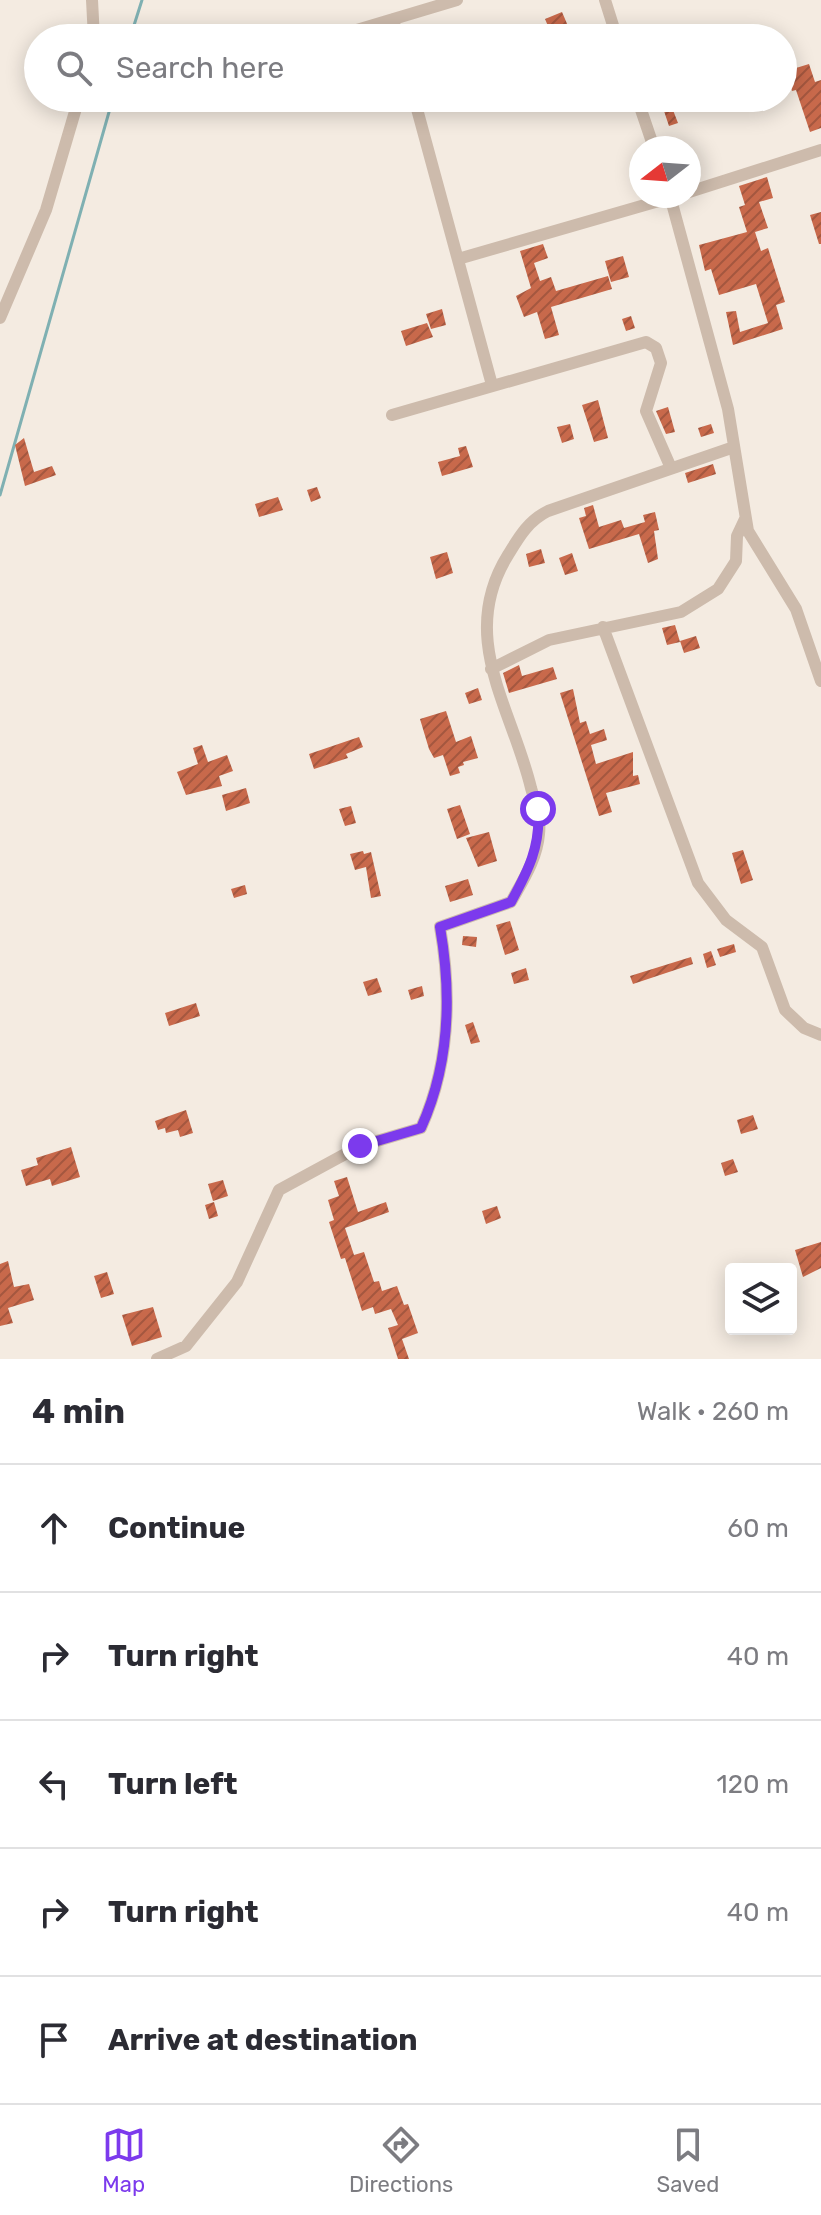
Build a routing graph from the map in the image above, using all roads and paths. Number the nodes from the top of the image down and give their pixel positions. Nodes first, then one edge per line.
1 (92, 0) edge
2 (457, 0) edge
3 (605, 0) edge
4 (393, 19) junction
5 (93, 24) edge
6 (376, 24) edge
7 (394, 24) edge
8 (613, 24) edge
9 (75, 112) edge
10 (418, 112) edge
11 (642, 112) edge
12 (650, 136) edge
13 (821, 150) edge
14 (701, 188) edge
15 (634, 208) edge
16 (675, 208) edge
17 (458, 259) junction
18 (0, 318) edge
19 (492, 385) junction
20 (392, 415) dead end
21 (734, 447) junction
22 (671, 468) junction
23 (745, 519) junction
24 (603, 627) junction
25 (491, 669) junction
26 (821, 681) edge
27 (821, 1035) edge
28 (157, 1359) edge

1 - 5 street
2 - 4 street
3 - 8 street
4 - 6 street
4 - 7 street
9 - 18 street
10 - 17 street
11 - 12 street
13 - 14 street
15 - 17 street
16 - 21 street
17 - 19 street
19 - 20 street
19 - 22 street
21 - 22 street
21 - 23 street
22 - 25 street
23 - 24 street
23 - 26 street
24 - 25 street
24 - 27 street
25 - 28 street

